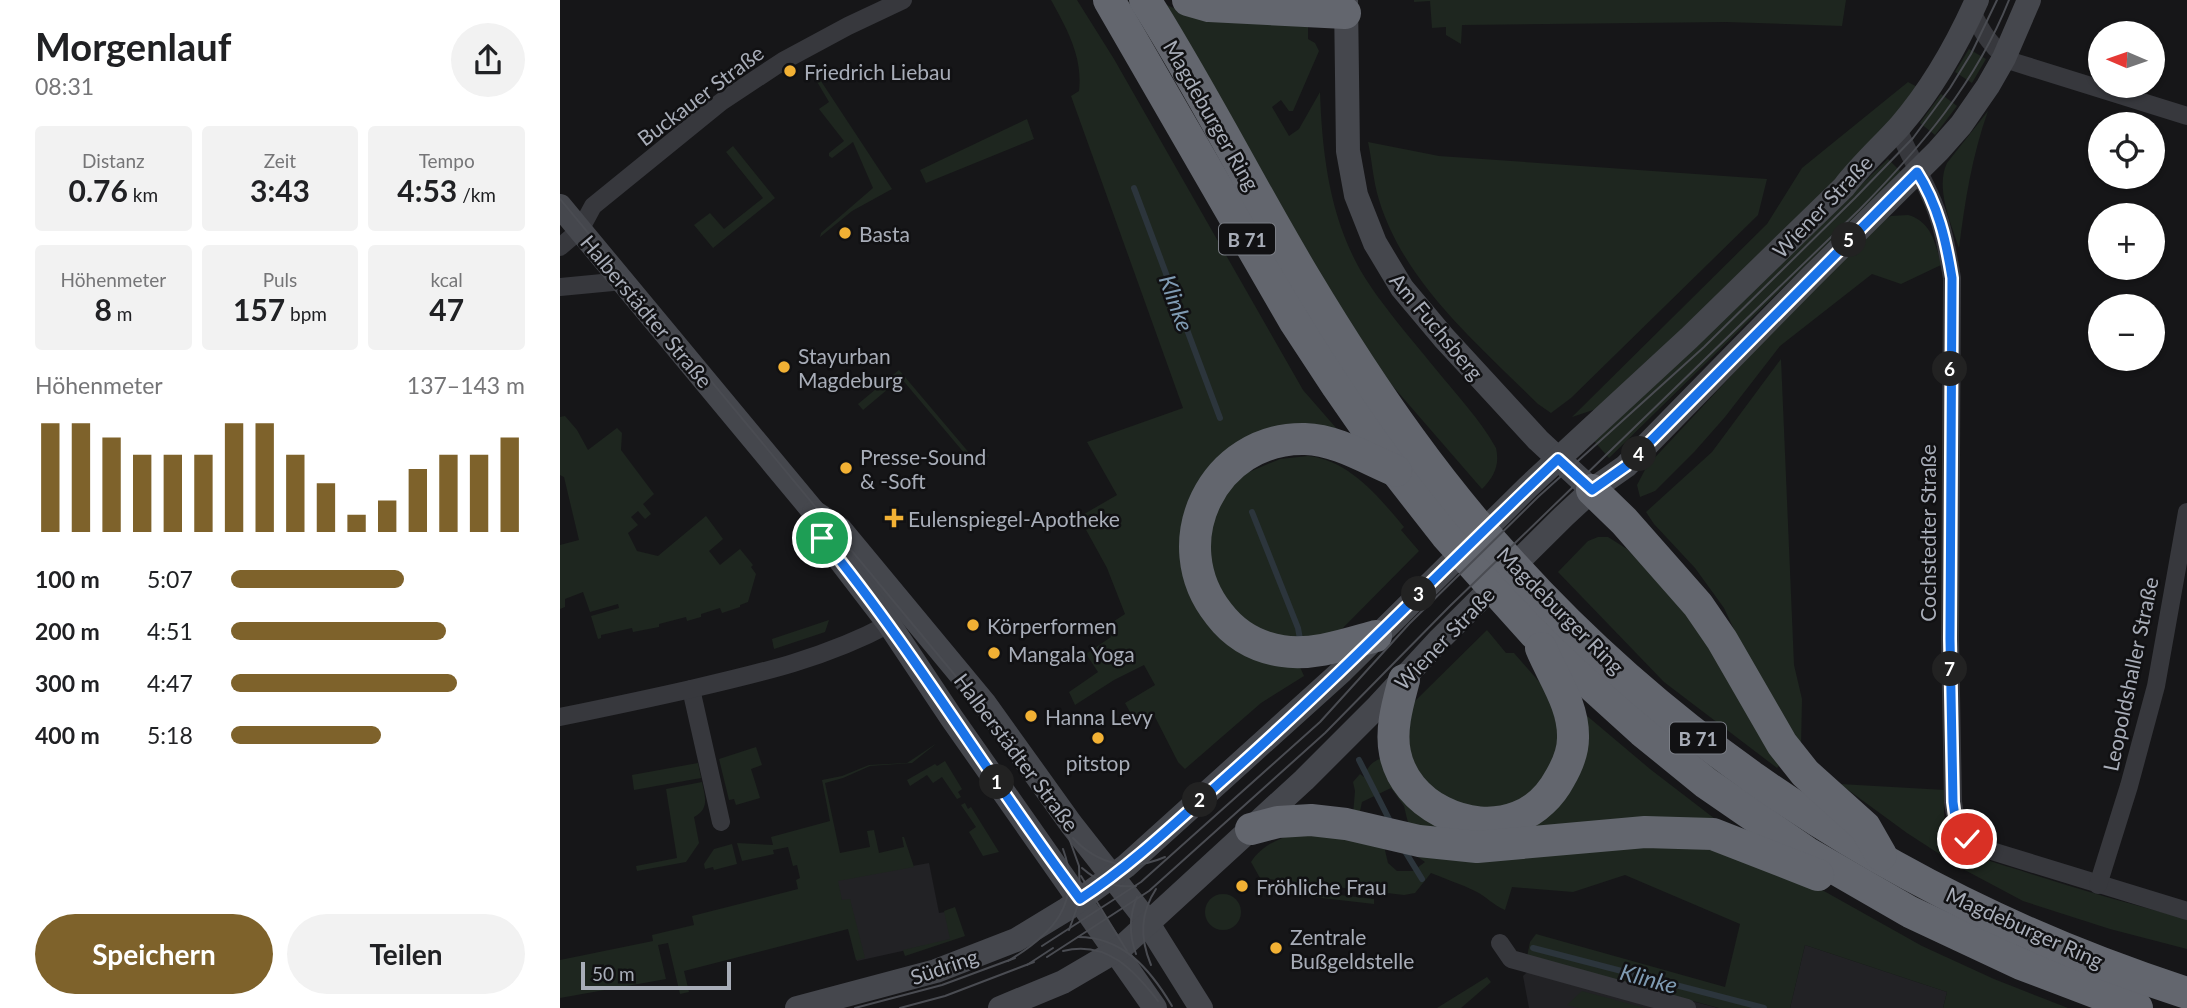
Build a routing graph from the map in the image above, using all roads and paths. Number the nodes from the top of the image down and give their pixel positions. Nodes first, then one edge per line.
1 (903, 0) edge
2 (1109, 0) edge
3 (1145, 0) edge
4 (1188, 0) edge
5 (2029, 0) edge
6 (1974, 6) edge
7 (1345, 7) edge
8 (2004, 58) junction
9 (2187, 116) edge
10 (1898, 128) junction
11 (1917, 172) junction
12 (560, 206) edge
13 (580, 230) junction
14 (560, 247) edge
15 (623, 281) junction
16 (560, 287) edge
17 (1558, 459) junction
18 (1396, 471) junction
19 (1592, 490) junction
20 (814, 512) junction
21 (2187, 512) edge
22 (1456, 523) junction
23 (889, 624) junction
24 (1535, 634) junction
25 (1376, 636) junction
26 (1404, 680) junction
27 (691, 689) junction
28 (560, 717) edge
29 (721, 822) dead end
30 (1251, 829) junction
31 (1885, 862) junction
32 (1112, 876) junction
33 (2098, 885) junction
34 (1080, 899) junction
35 (2187, 911) edge
36 (1910, 912) junction
37 (1147, 923) junction
38 (1500, 943) dead end
39 (1117, 951) junction
40 (2187, 993) edge
41 (797, 1008) edge
42 (1000, 1008) edge
43 (1155, 1008) edge
44 (1201, 1008) edge
45 (1687, 1008) edge
46 (2137, 1008) edge

1 - 13 street, Buckauer Straße
2 - 18 highway, Magdeburger Ring / B 71
3 - 22 highway, Magdeburger Ring / B 71
4 - 7 highway
5 - 8 main road, Wiener Straße
6 - 8 street
6 - 10 main road, Wiener Straße
7 - 17 main road, Am Fuchsberg
8 - 9 street
8 - 11 main road, Wiener Straße
10 - 11 street, Cochstedter Straße
10 - 17 main road, Wiener Straße
11 - 19 main road, Wiener Straße
11 - 33 street, Cochstedter Straße
12 - 13 main road, Halberstädter Straße
13 - 14 street, Buckauer Straße
13 - 15 main road, Halberstädter Straße
15 - 16 street
15 - 20 main road, Halberstädter Straße
17 - 19 main road, Am Fuchsberg
17 - 25 main road, Wiener Straße
18 - 22 highway, Magdeburger Ring / B 71
18 - 25 highway
19 - 26 main road, Wiener Straße
19 - 31 highway
20 - 23 main road, Halberstädter Straße
20 - 32 main road, Halberstädter Straße
21 - 33 street, Leopoldshaller Straße
22 - 24 highway, Magdeburger Ring / B 71
22 - 31 highway, Magdeburger Ring / B 71
23 - 27 street
23 - 34 main road, Halberstädter Straße
24 - 26 highway
24 - 36 highway, Magdeburger Ring / B 71
25 - 32 main road, Wiener Straße
26 - 30 main road, Wiener Straße
27 - 28 street
27 - 29 street
30 - 36 highway
30 - 37 main road, Wiener Straße
31 - 40 highway, Magdeburger Ring / B 71
32 - 34 main road, Wiener Straße
32 - 37 main road, Halberstädter Straße
33 - 35 street, Cochstedter Straße
34 - 39 main road, Halberstädter Straße
34 - 41 main road, Südring
36 - 46 highway, Magdeburger Ring / B 71
37 - 39 main road, Wiener Straße
37 - 44 main road, Halberstädter Straße
38 - 45 street
39 - 42 main road
39 - 43 main road, Halberstädter Straße

